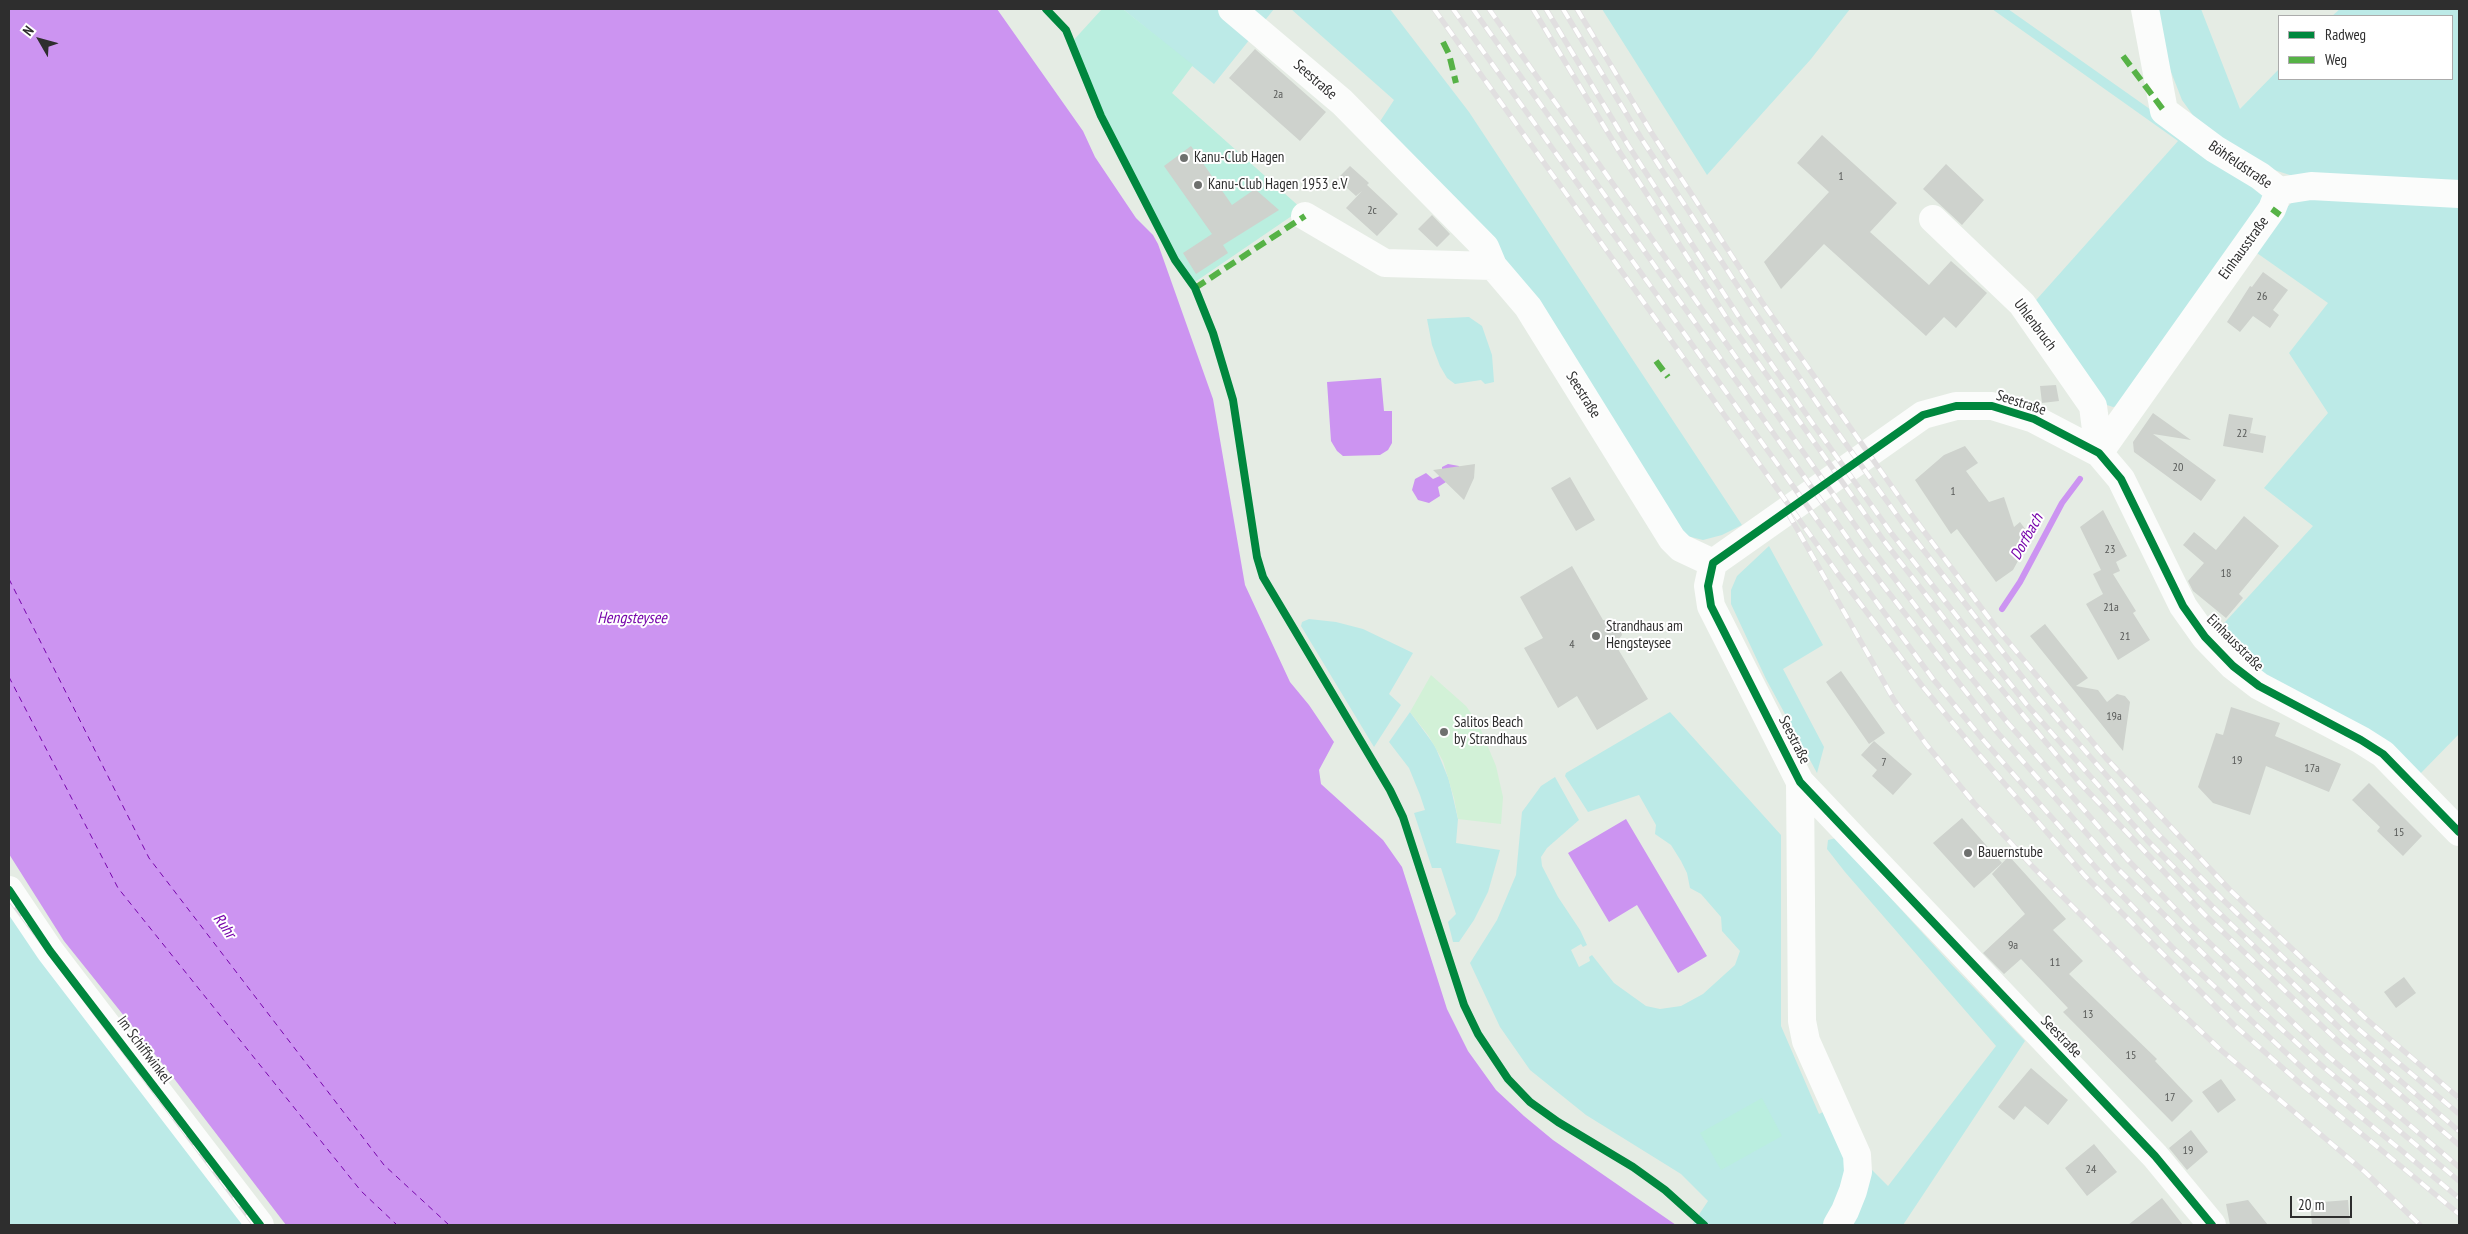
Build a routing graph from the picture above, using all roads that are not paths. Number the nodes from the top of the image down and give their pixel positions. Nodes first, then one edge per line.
1 (1232, 9) edge
2 (2145, 9) edge
3 (2279, 191) junction
4 (2459, 194) edge
5 (1305, 216) dead end
6 (1933, 219) dead end
7 (1493, 266) junction
8 (2100, 453) junction
9 (1713, 563) junction
10 (1800, 782) junction
11 (2459, 832) edge
12 (9, 890) edge
13 (260, 1225) edge
14 (1837, 1225) edge
15 (2212, 1225) edge

1 - 7 street, Seestraße
2 - 3 street, Böhfeldstraße
3 - 4 street, Böhfeldstraße
3 - 8 street, Einhausstraße
5 - 7 street
6 - 8 street, Uhlenbruch
7 - 9 street, Seestraße
8 - 9 street, Seestraße
8 - 11 street, Einhausstraße
9 - 10 street, Seestraße
10 - 14 street, Seestraße
10 - 15 street, Seestraße
12 - 13 street, Im Schiffwinkel

